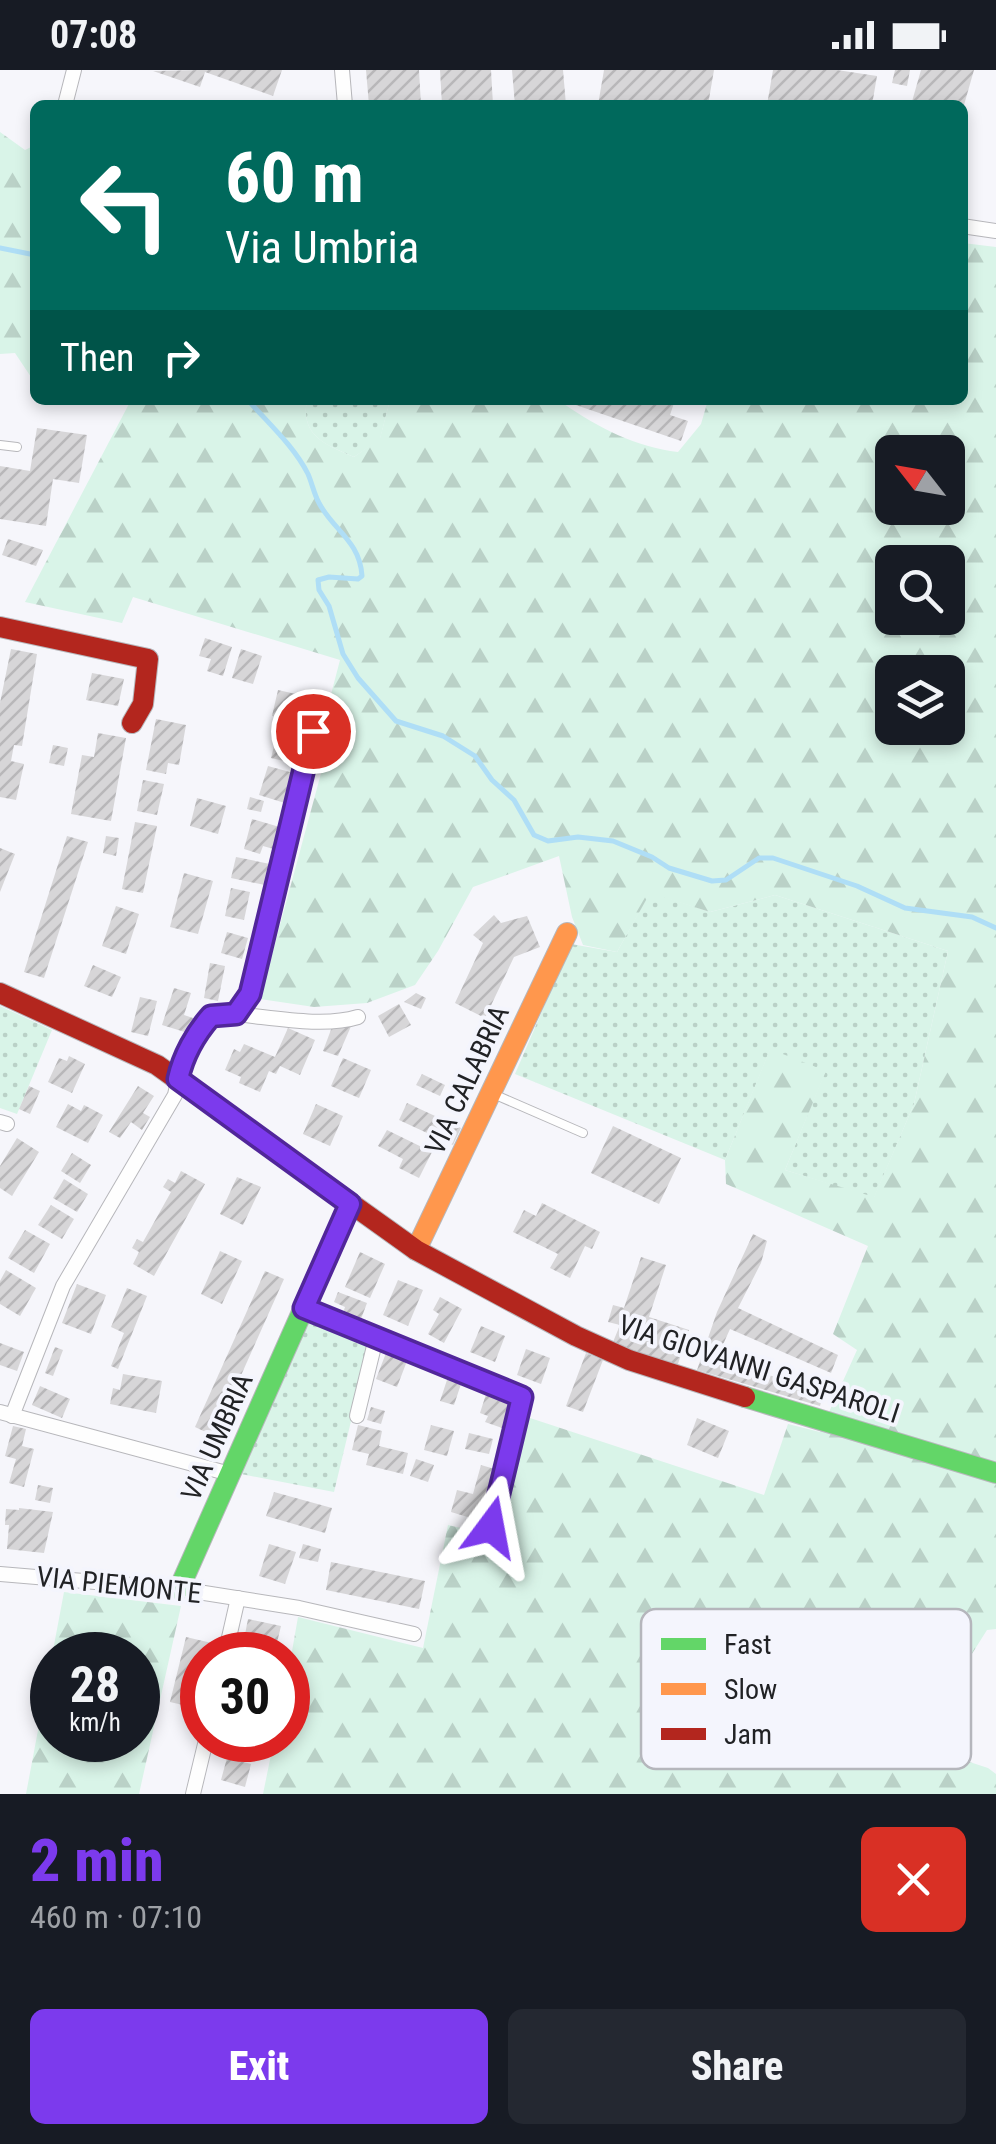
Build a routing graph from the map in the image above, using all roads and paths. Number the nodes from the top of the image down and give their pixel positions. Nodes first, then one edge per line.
1 (74, 70) edge
2 (342, 70) edge
3 (66, 100) edge
4 (345, 100) edge
5 (968, 227) edge
6 (996, 231) edge
7 (0, 444) edge
8 (16, 448) dead end
9 (0, 627) edge
10 (132, 723) dead end
11 (313, 731) dead end
12 (567, 933) dead end
13 (0, 993) edge
14 (236, 1014) junction
15 (358, 1016) dead end
16 (178, 1079) junction
17 (491, 1092) junction
18 (584, 1133) dead end
19 (350, 1204) junction
20 (416, 1250) junction
21 (304, 1308) junction
22 (376, 1338) junction
23 (6, 1414) edge
24 (357, 1416) dead end
25 (996, 1473) edge
26 (230, 1474) junction
27 (491, 1527) dead end
28 (0, 1574) edge
29 (179, 1589) junction
30 (238, 1598) junction
31 (230, 1632) edge
32 (414, 1634) dead end
33 (201, 1762) edge
34 (193, 1794) edge

1 - 3 street
2 - 4 street
5 - 6 street
7 - 8 lane
9 - 10 street
11 - 14 street
12 - 17 street, VIA CALABRIA
13 - 16 street, VIA GIOVANNI GASPAROLI
14 - 15 street
14 - 16 street
16 - 19 street, VIA GIOVANNI GASPAROLI
16 - 23 street
17 - 18 lane
17 - 20 street, VIA CALABRIA
19 - 20 street, VIA GIOVANNI GASPAROLI
19 - 21 street, VIA UMBRIA
20 - 25 street, VIA GIOVANNI GASPAROLI
21 - 22 street
21 - 26 street, VIA UMBRIA
22 - 24 street
22 - 27 street
23 - 26 street
26 - 29 street, VIA UMBRIA
28 - 29 street, VIA PIEMONTE
29 - 30 street, VIA PIEMONTE
30 - 31 street, VIA PIEMONTE
30 - 32 street, VIA PIEMONTE
33 - 34 street

